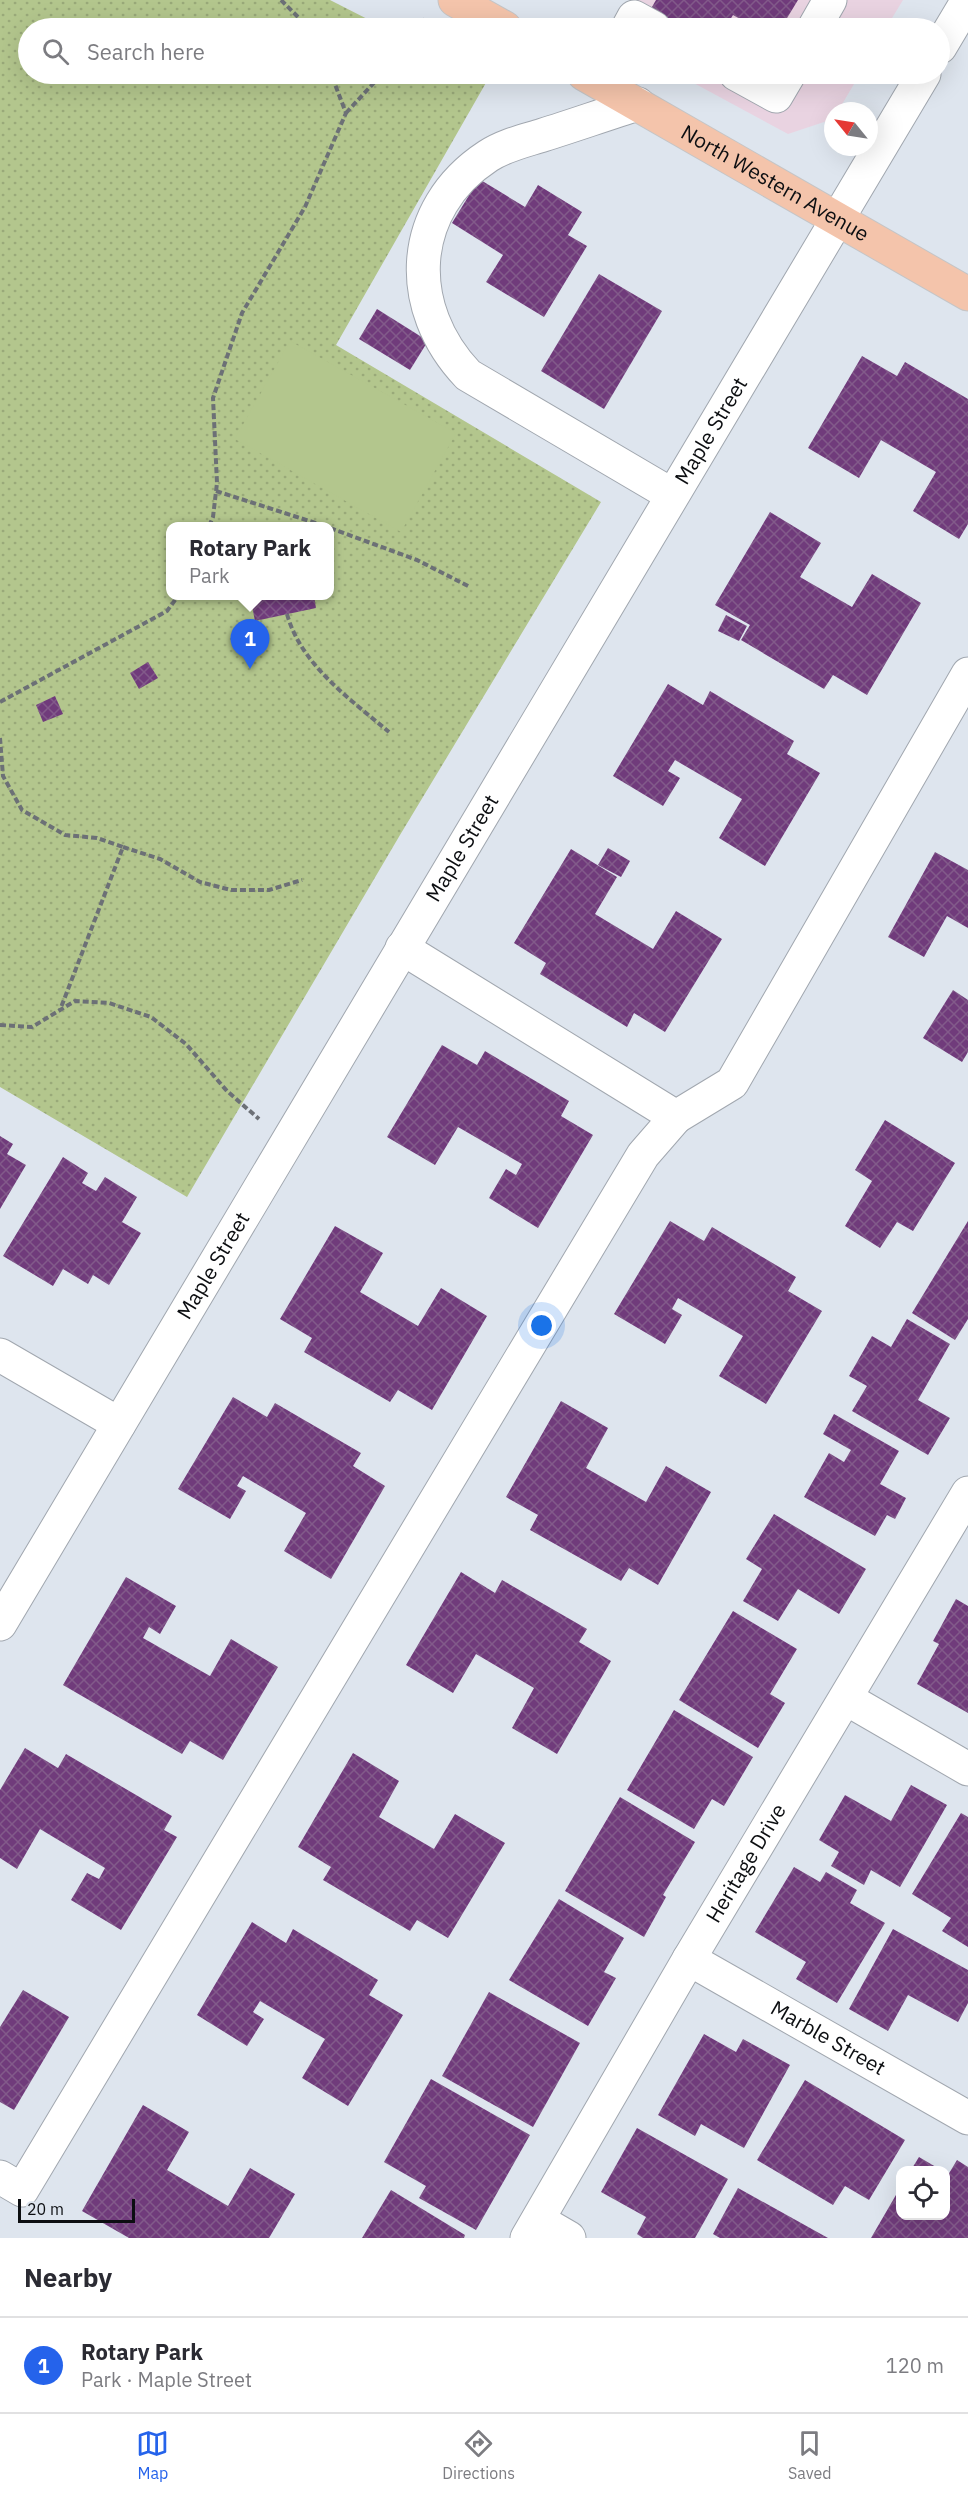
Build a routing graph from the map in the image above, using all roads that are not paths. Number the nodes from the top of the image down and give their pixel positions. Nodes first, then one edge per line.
1 (455, 0) edge
2 (830, 0) edge
3 (968, 0) edge
4 (487, 18) edge
5 (820, 18) edge
6 (950, 30) edge
7 (607, 84) edge
8 (755, 84) edge
9 (784, 84) edge
10 (918, 84) edge
11 (638, 104) junction
12 (837, 218) junction
13 (968, 294) edge
14 (672, 495) junction
15 (968, 674) edge
16 (402, 948) junction
17 (676, 1117) junction
18 (0, 1355) edge
19 (119, 1424) junction
20 (968, 1493) edge
21 (0, 1624) edge
22 (847, 1699) junction
23 (968, 1769) edge
24 (689, 1959) junction
25 (968, 2118) edge
26 (0, 2177) edge
27 (532, 2229) edge
28 (569, 2238) edge

1 - 4 main road
2 - 5 street
3 - 6 street
7 - 11 main road, North Western Avenue
8 - 9 street
10 - 12 street, Maple Street
11 - 12 main road, North Western Avenue
11 - 14 street
12 - 13 main road, North Western Avenue
12 - 14 street, Maple Street
14 - 16 street, Maple Street
15 - 17 street
16 - 17 street
16 - 19 street, Maple Street
17 - 26 street
18 - 19 street
19 - 21 street, Maple Street
20 - 22 street, Heritage Drive
22 - 23 street
22 - 24 street, Heritage Drive
24 - 25 street, Marble Street
24 - 27 street, Heritage Drive
27 - 28 street

